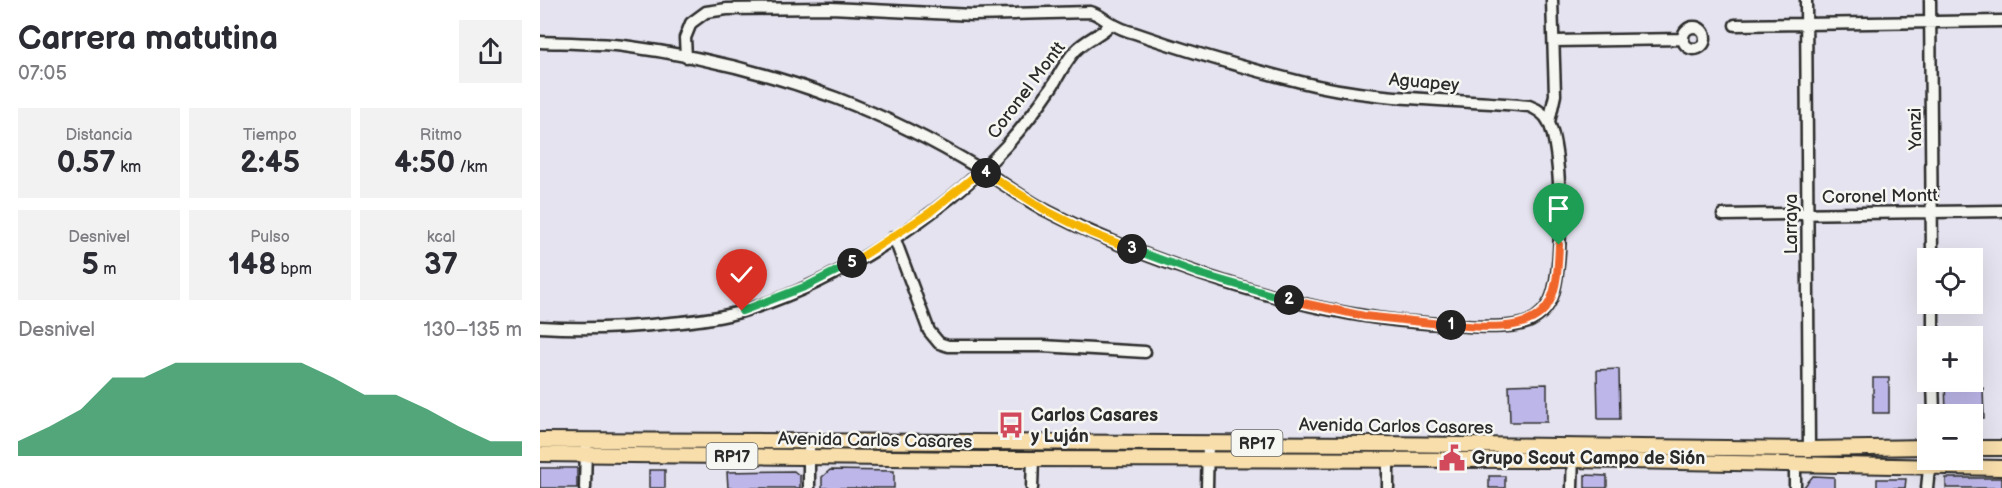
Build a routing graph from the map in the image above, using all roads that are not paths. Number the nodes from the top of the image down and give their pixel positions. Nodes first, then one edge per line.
1 (1552, 0) edge
2 (1806, 0) edge
3 (1930, 0) edge
4 (1930, 21) junction
5 (2002, 21) edge
6 (1806, 23) junction
7 (1111, 24) junction
8 (1735, 25) dead end
9 (1683, 39) dead end
10 (1554, 40) junction
11 (540, 42) edge
12 (686, 57) junction
13 (1549, 122) junction
14 (982, 170) junction
15 (1932, 211) junction
16 (2002, 211) edge
17 (1807, 214) junction
18 (1723, 215) dead end
19 (894, 237) junction
20 (1932, 248) edge
21 (540, 327) edge
22 (1145, 352) dead end
23 (540, 440) edge
24 (586, 441) junction
25 (809, 441) junction
26 (1208, 443) junction
27 (1917, 447) edge
28 (1983, 448) edge
29 (2002, 448) edge
30 (1809, 449) junction
31 (1573, 453) junction
32 (540, 454) edge
33 (586, 455) junction
34 (810, 457) junction
35 (1033, 458) junction
36 (1208, 458) junction
37 (1388, 461) junction
38 (1917, 463) edge
39 (1795, 465) junction
40 (1983, 467) edge
41 (2002, 468) edge
42 (1928, 470) edge
43 (585, 488) edge
44 (809, 488) edge
45 (1032, 488) edge
46 (1207, 488) edge
47 (1388, 488) edge
48 (1572, 488) edge
49 (1795, 488) edge
50 (1927, 488) edge

1 - 10 street
2 - 6 street, Larraya
3 - 4 street, Yanzi
4 - 5 street
4 - 6 street
4 - 15 street, Yanzi
6 - 8 street
6 - 17 street, Larraya
7 - 12 street, Aguapey
7 - 13 street, Aguapey
7 - 14 street, Coronel Montt
9 - 10 street
10 - 13 street
11 - 12 street
12 - 14 street
13 - 14 street
14 - 19 street, Coronel Montt
15 - 16 street, Coronel Montt
15 - 17 street, Coronel Montt
15 - 20 street, Yanzi
17 - 18 street, Coronel Montt
17 - 30 street, Larraya
19 - 21 street, Coronel Montt
19 - 22 street
23 - 24 main road, Avenida Carlos Casares / RP17
24 - 25 main road, Avenida Carlos Casares / RP17
24 - 33 street
25 - 26 main road, Avenida Carlos Casares / RP17
25 - 34 street
26 - 31 main road, Avenida Carlos Casares / RP17
26 - 36 street
27 - 30 main road, Avenida Carlos Casares / RP17
28 - 29 main road
30 - 31 main road, Avenida Carlos Casares / RP17
31 - 37 main road, Avenida Carlos Casares / RP17
31 - 39 main road, Avenida Carlos Casares / RP17
31 - 48 street
32 - 33 main road, Avenida Carlos Casares / RP17
33 - 34 main road, Avenida Carlos Casares / RP17
33 - 43 street
34 - 35 main road, Avenida Carlos Casares / RP17
34 - 44 street
35 - 36 main road, Avenida Carlos Casares / RP17
35 - 45 street
36 - 37 main road, Avenida Carlos Casares / RP17
36 - 46 street
37 - 47 street
38 - 39 main road, Avenida Carlos Casares / RP17
39 - 49 street
40 - 41 main road, Avenida Carlos Casares / RP17
42 - 50 street

